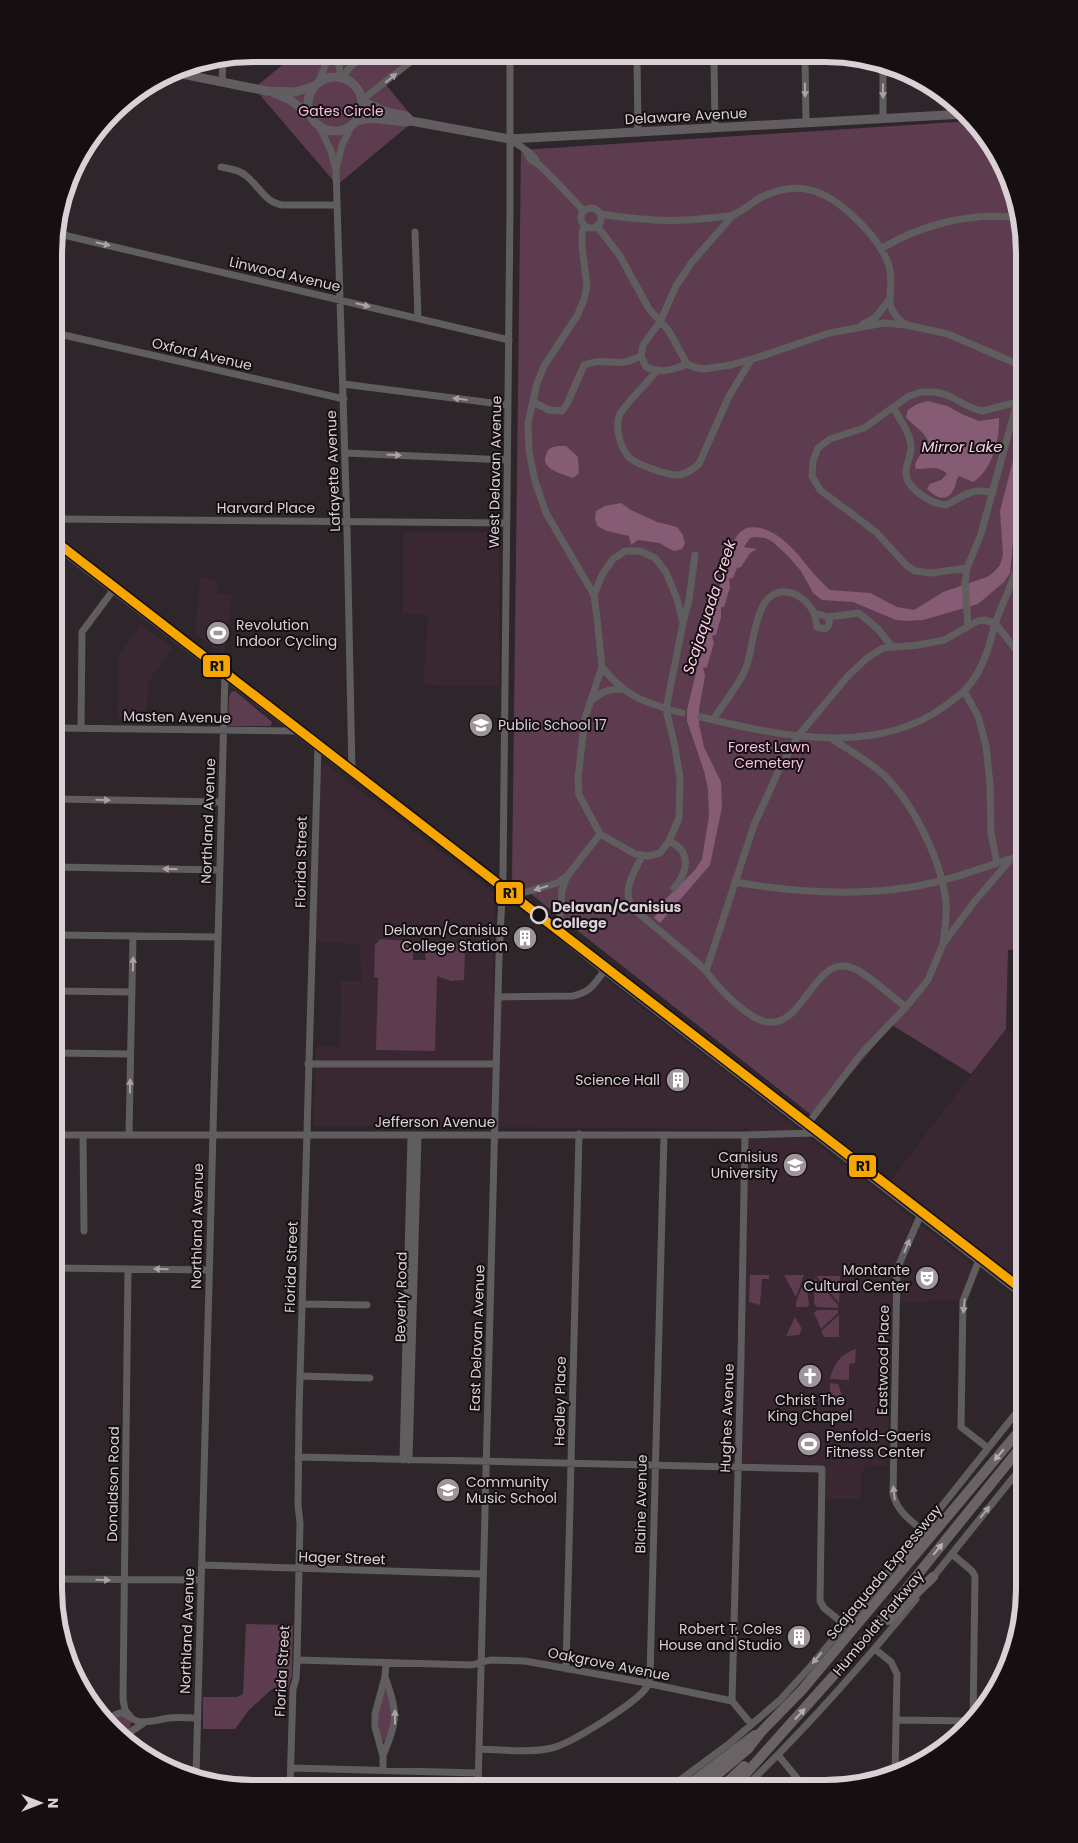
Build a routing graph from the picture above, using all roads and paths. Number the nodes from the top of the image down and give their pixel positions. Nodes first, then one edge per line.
1 (327, 62) edge
2 (339, 62) edge
3 (356, 62) edge
4 (410, 62) edge
5 (510, 62) edge
6 (637, 62) edge
7 (714, 62) edge
8 (805, 62) edge
9 (223, 65) edge
10 (883, 72) edge
11 (186, 75) edge
12 (342, 78) junction
13 (222, 82) junction
14 (317, 84) junction
15 (267, 91) junction
16 (362, 101) junction
17 (956, 114) edge
18 (310, 116) junction
19 (883, 118) junction
20 (411, 121) junction
21 (806, 122) junction
22 (354, 123) junction
23 (319, 126) junction
24 (715, 128) junction
25 (638, 133) junction
26 (510, 139) junction
27 (221, 167) dead end
28 (336, 169) junction
29 (337, 205) junction
30 (584, 211) junction
31 (600, 214) junction
32 (732, 215) junction
33 (1012, 218) edge
34 (584, 226) junction
35 (597, 226) junction
36 (415, 232) dead end
37 (63, 235) edge
38 (882, 248) junction
39 (340, 300) junction
40 (889, 300) junction
41 (418, 318) junction
42 (660, 322) junction
43 (907, 325) junction
44 (857, 327) junction
45 (62, 335) edge
46 (509, 340) junction
47 (641, 356) junction
48 (751, 360) junction
49 (687, 364) junction
50 (1016, 364) edge
51 (656, 372) junction
52 (343, 384) junction
53 (344, 400) junction
54 (533, 402) junction
55 (1016, 402) joint
56 (508, 405) junction
57 (893, 407) junction
58 (345, 453) junction
59 (507, 460) junction
60 (993, 493) junction
61 (62, 519) edge
62 (347, 522) junction
63 (507, 523) junction
64 (62, 549) edge
65 (695, 555) dead end
66 (967, 568) junction
67 (1016, 572) edge
68 (114, 589) junction
69 (594, 596) junction
70 (814, 613) junction
71 (828, 617) junction
72 (683, 623) junction
73 (995, 623) junction
74 (968, 626) junction
75 (892, 647) junction
76 (1016, 650) edge
77 (602, 667) junction
78 (225, 674) junction
79 (622, 689) junction
80 (964, 691) junction
81 (590, 702) junction
82 (666, 709) junction
83 (682, 714) dead end
84 (701, 717) dead end
85 (713, 720) junction
86 (62, 728) edge
87 (81, 728) junction
88 (223, 730) junction
89 (298, 731) junction
90 (798, 736) junction
91 (830, 737) junction
92 (318, 747) junction
93 (352, 773) junction
94 (62, 799) edge
95 (221, 802) junction
96 (600, 834) junction
97 (669, 841) junction
98 (642, 856) junction
99 (1016, 856) edge
100 (1011, 859) junction
101 (997, 863) junction
102 (62, 867) edge
103 (219, 870) junction
104 (568, 875) junction
105 (942, 881) junction
106 (735, 882) junction
107 (674, 888) dead end
108 (502, 889) junction
109 (512, 896) junction
110 (559, 932) junction
111 (62, 935) edge
112 (133, 936) junction
113 (217, 937) junction
114 (943, 944) junction
115 (605, 970) junction
116 (706, 971) junction
117 (62, 991) edge
118 (132, 992) junction
119 (498, 997) junction
120 (906, 1007) junction
121 (62, 1053) edge
122 (130, 1054) junction
123 (308, 1064) junction
124 (496, 1064) junction
125 (806, 1125) junction
126 (816, 1133) junction
127 (495, 1134) junction
128 (579, 1134) junction
129 (664, 1134) junction
130 (62, 1135) edge
131 (83, 1135) junction
132 (129, 1135) junction
133 (212, 1135) junction
134 (307, 1135) junction
135 (414, 1135) junction
136 (745, 1135) junction
137 (920, 1214) junction
138 (84, 1231) dead end
139 (979, 1260) junction
140 (62, 1268) edge
141 (128, 1269) junction
142 (209, 1270) junction
143 (1016, 1289) edge
144 (303, 1304) junction
145 (367, 1305) dead end
146 (300, 1376) junction
147 (370, 1378) dead end
148 (1016, 1413) edge
149 (1016, 1435) edge
150 (988, 1448) junction
151 (1016, 1453) edge
152 (298, 1457) junction
153 (406, 1460) junction
154 (486, 1461) junction
155 (571, 1463) junction
156 (654, 1465) junction
157 (738, 1467) junction
158 (1016, 1474) edge
159 (938, 1513) junction
160 (923, 1530) junction
161 (952, 1554) junction
162 (202, 1565) junction
163 (299, 1569) junction
164 (483, 1574) junction
165 (933, 1577) junction
166 (62, 1580) edge
167 (125, 1580) junction
168 (201, 1580) junction
169 (893, 1581) junction
170 (845, 1625) junction
171 (860, 1646) junction
172 (875, 1650) junction
173 (297, 1660) junction
174 (386, 1663) junction
175 (480, 1663) junction
176 (566, 1669) junction
177 (385, 1677) junction
178 (648, 1684) junction
179 (123, 1699) junction
180 (732, 1701) junction
181 (973, 1710) edge
182 (130, 1716) junction
183 (113, 1717) joint
184 (197, 1718) junction
185 (896, 1720) junction
186 (964, 1721) edge
187 (145, 1722) junction
188 (751, 1724) junction
189 (761, 1732) junction
190 (128, 1734) joint
191 (478, 1749) junction
192 (767, 1750) junction
193 (383, 1756) junction
194 (778, 1756) junction
195 (895, 1767) edge
196 (291, 1768) junction
197 (383, 1770) junction
198 (196, 1771) edge
199 (478, 1773) junction
200 (290, 1780) edge
201 (478, 1780) edge
202 (680, 1780) edge
203 (695, 1780) edge
204 (711, 1780) edge
205 (730, 1780) edge
206 (740, 1780) edge
207 (753, 1780) edge
208 (798, 1780) edge

1 - 14 street
2 - 12 street
3 - 12 street
16 -> 4 street
5 - 26 street, West Delavan Avenue
6 - 25 street
7 - 24 street
8 -> 21 street
9 - 13 street
10 -> 19 street
11 - 13 main road
12 - 14 main road
12 - 16 main road
13 - 15 main road
14 - 15 main road
14 - 18 main road
15 - 18 main road
16 - 20 main road, Delaware Avenue
16 - 22 main road
17 - 19 main road, Delaware Avenue
18 - 23 main road
19 - 21 main road, Delaware Avenue
20 - 22 main road, Delaware Avenue
20 - 26 main road, Delaware Avenue
21 - 24 main road, Delaware Avenue
22 - 23 main road
22 - 28 street, Lafayette Avenue
23 - 28 street, Lafayette Avenue
24 - 25 main road, Delaware Avenue
25 - 26 main road, Delaware Avenue
26 - 30 street
26 - 46 street, West Delavan Avenue
27 - 29 street
28 - 29 street, Lafayette Avenue
29 - 39 street, Lafayette Avenue
30 - 31 street
30 - 34 street
31 - 32 street
31 - 35 street
32 - 38 street
32 - 42 street
33 - 38 street
34 - 35 street
34 - 54 street
35 - 42 street
36 - 41 street
37 -> 39 street, Linwood Avenue
38 - 40 street
39 -> 41 street, Linwood Avenue
39 - 52 street, Lafayette Avenue
40 - 43 street
40 - 44 street
41 - 46 street, Linwood Avenue
42 - 47 street
42 - 49 street
43 - 44 street
43 - 50 street
44 - 48 street
45 - 53 street, Oxford Avenue
46 - 56 street, West Delavan Avenue
47 - 51 street
47 - 54 street
48 - 49 street
48 - 51 street
49 - 51 street
52 - 53 street, Lafayette Avenue
56 -> 52 street
53 - 58 street, Lafayette Avenue
54 - 69 street
55 - 57 street
55 - 60 street
56 - 59 street, West Delavan Avenue
57 - 60 street
57 - 66 street
58 -> 59 street
58 - 62 street, Lafayette Avenue
59 - 63 street, West Delavan Avenue
60 - 66 street
61 - 62 street, Harvard Place
62 - 63 street, Harvard Place
62 - 93 street, Lafayette Avenue
63 - 108 street, West Delavan Avenue
64 - 68 main road
65 - 72 street
66 - 74 street
67 - 73 street
68 - 78 main road
68 - 87 street
69 - 72 street
69 - 77 street
70 - 71 street
70 - 71 street
70 - 85 street
71 - 75 street
72 - 82 street
73 - 74 street
73 - 76 street
73 - 80 street
74 - 75 street
75 - 90 street
77 - 79 street
77 - 81 street
78 - 88 street, Northland Avenue
78 - 89 main road
79 - 81 street
79 - 82 street
80 - 91 street
80 - 101 street
81 - 96 street
82 - 83 street
82 - 97 street
84 - 85 street
85 - 90 street
86 - 87 street, Masten Avenue
87 - 88 street, Masten Avenue
88 - 89 street, Masten Avenue
88 - 95 street, Northland Avenue
89 - 92 main road
90 - 91 street
90 - 106 street
91 - 105 street
92 - 93 main road
92 - 123 street, Florida Street
93 - 108 main road
94 -> 95 street
95 - 103 street, Northland Avenue
96 - 98 street
96 - 104 street
97 - 98 street
97 - 107 street
98 - 116 street
99 - 100 street
100 - 101 street
100 - 114 street
101 - 105 street
103 -> 102 street
103 - 113 street, Northland Avenue
104 -> 109 street
104 - 110 street
105 - 106 street
105 - 114 street
106 - 116 street
108 - 109 main road
108 - 119 street, East Delavan Avenue
109 - 110 main road
110 - 115 main road
111 - 112 street
112 - 113 street
118 -> 112 street
113 - 133 street, Northland Avenue
114 - 120 street
115 - 119 street
115 - 125 main road
116 - 120 street
117 - 118 street
118 - 122 street
119 - 124 street, East Delavan Avenue
120 - 125 street
121 - 122 street
132 -> 122 street
123 - 124 street
123 - 134 street, Florida Street
124 - 127 street, East Delavan Avenue
125 - 126 main road
126 - 136 street, Jefferson Avenue
126 - 137 main road
127 - 128 street, Jefferson Avenue
127 - 135 street, Jefferson Avenue
127 - 154 street, East Delavan Avenue
128 - 129 street, Jefferson Avenue
128 - 155 street, Hedley Place
129 - 136 street, Jefferson Avenue
129 - 156 street, Blaine Avenue
130 - 131 street, Jefferson Avenue
131 - 132 street, Jefferson Avenue
131 - 138 street
132 - 133 street, Jefferson Avenue
133 - 134 street, Jefferson Avenue
133 - 142 street, Northland Avenue
134 - 135 street, Jefferson Avenue
134 - 144 street, Florida Street
135 - 153 street, Beverly Road
136 - 157 street, Hughes Avenue
137 - 139 main road
160 -> 137 street, Eastwood Place
139 - 143 main road
139 -> 150 street
140 - 141 street
142 -> 141 street
141 - 167 street, Donaldson Road
142 - 162 street, Northland Avenue
144 - 145 street
144 - 146 street, Florida Street
146 - 147 street
146 - 152 street, Florida Street
148 - 150 street, Humboldt Parkway
149 -> 169 highway, Scajaquada Expressway
150 - 159 street, Humboldt Parkway
171 -> 151 highway, Scajaquada Expressway
152 - 153 street
152 - 163 street, Florida Street
153 - 154 street
154 - 155 street
154 - 164 street, East Delavan Avenue
155 - 156 street
155 - 176 street, Hedley Place
156 - 157 street
156 - 178 street, Blaine Avenue
157 - 170 street
157 - 180 street, Hughes Avenue
161 -> 158 street, Humboldt Parkway
159 - 160 street, Humboldt Parkway
159 - 169 highway
160 - 170 street, Humboldt Parkway
161 - 165 street, Humboldt Parkway
161 - 181 street
162 - 163 street, Hager Street
162 - 168 street, Northland Avenue
163 - 164 street, Hager Street
163 - 173 street, Florida Street
164 - 175 street, East Delavan Avenue
165 - 171 highway
165 - 172 street, Humboldt Parkway
166 -> 167 street
167 - 168 street
167 - 179 street, Donaldson Road
168 - 184 street, Northland Avenue
169 - 189 highway, Scajaquada Expressway
170 -> 188 street, Humboldt Parkway
192 -> 171 highway, Scajaquada Expressway
172 - 185 street
172 - 194 street, Humboldt Parkway
173 - 174 street, Oakgrove Avenue
173 - 196 street, Florida Street
174 - 175 street, Oakgrove Avenue
174 - 177 street
175 - 176 street, Oakgrove Avenue
175 - 191 street, East Delavan Avenue
176 - 178 street, Oakgrove Avenue
177 - 193 street
193 -> 177 street
178 - 180 street, Oakgrove Avenue
178 - 191 street
179 - 182 street, Donaldson Road
179 - 183 street, Donaldson Road
180 - 188 street
182 - 183 street
182 - 187 street
182 - 190 street
184 - 187 street
184 - 198 street, Northland Avenue
185 - 186 street
185 - 195 street
187 - 190 street
188 - 202 street, Humboldt Parkway
189 - 203 highway
189 - 204 highway
191 - 199 street, East Delavan Avenue
192 - 205 highway
192 - 206 highway
193 - 197 street
194 - 207 street, Humboldt Parkway
194 - 208 street
196 - 197 street
196 - 200 street, Florida Street
197 - 199 street
199 - 201 street, East Delavan Avenue

